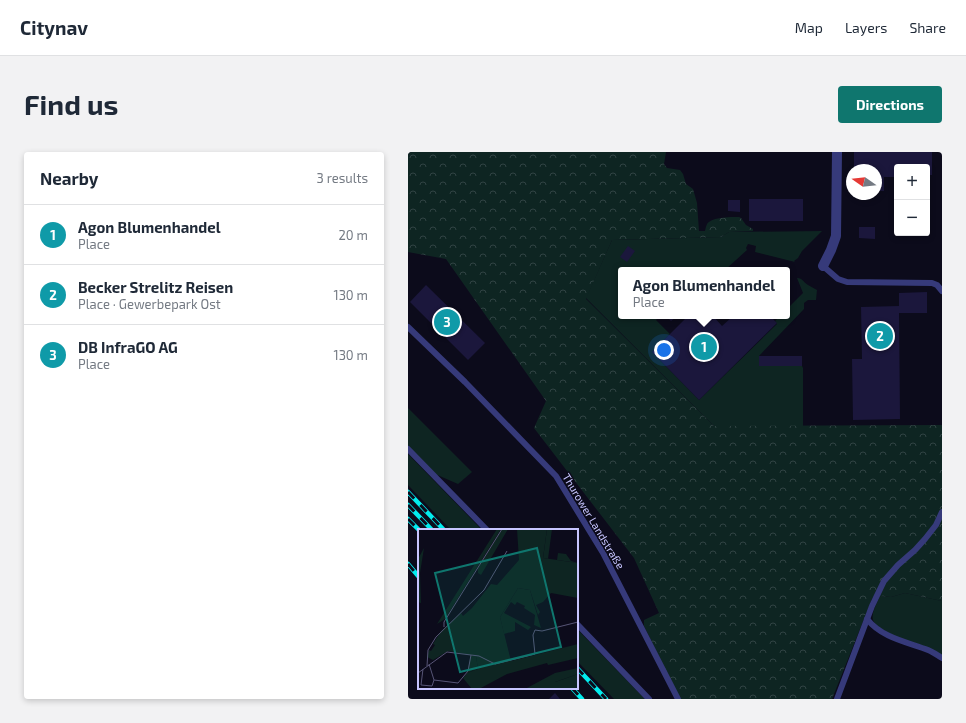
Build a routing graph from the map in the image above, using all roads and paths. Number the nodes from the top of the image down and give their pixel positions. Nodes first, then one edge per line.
1 (837, 152) edge
2 (823, 266) joint
3 (942, 291) edge
4 (408, 326) edge
5 (408, 449) edge
6 (942, 512) edge
7 (486, 529) edge
8 (867, 619) junction
9 (578, 625) edge
10 (942, 658) edge
11 (649, 699) edge
12 (678, 699) edge
13 (837, 699) edge

1 - 2 street
2 - 3 lane
4 - 12 lane, Thurower Landstraße
5 - 7 lane
6 - 8 lane
8 - 10 lane
8 - 13 lane
9 - 11 lane

